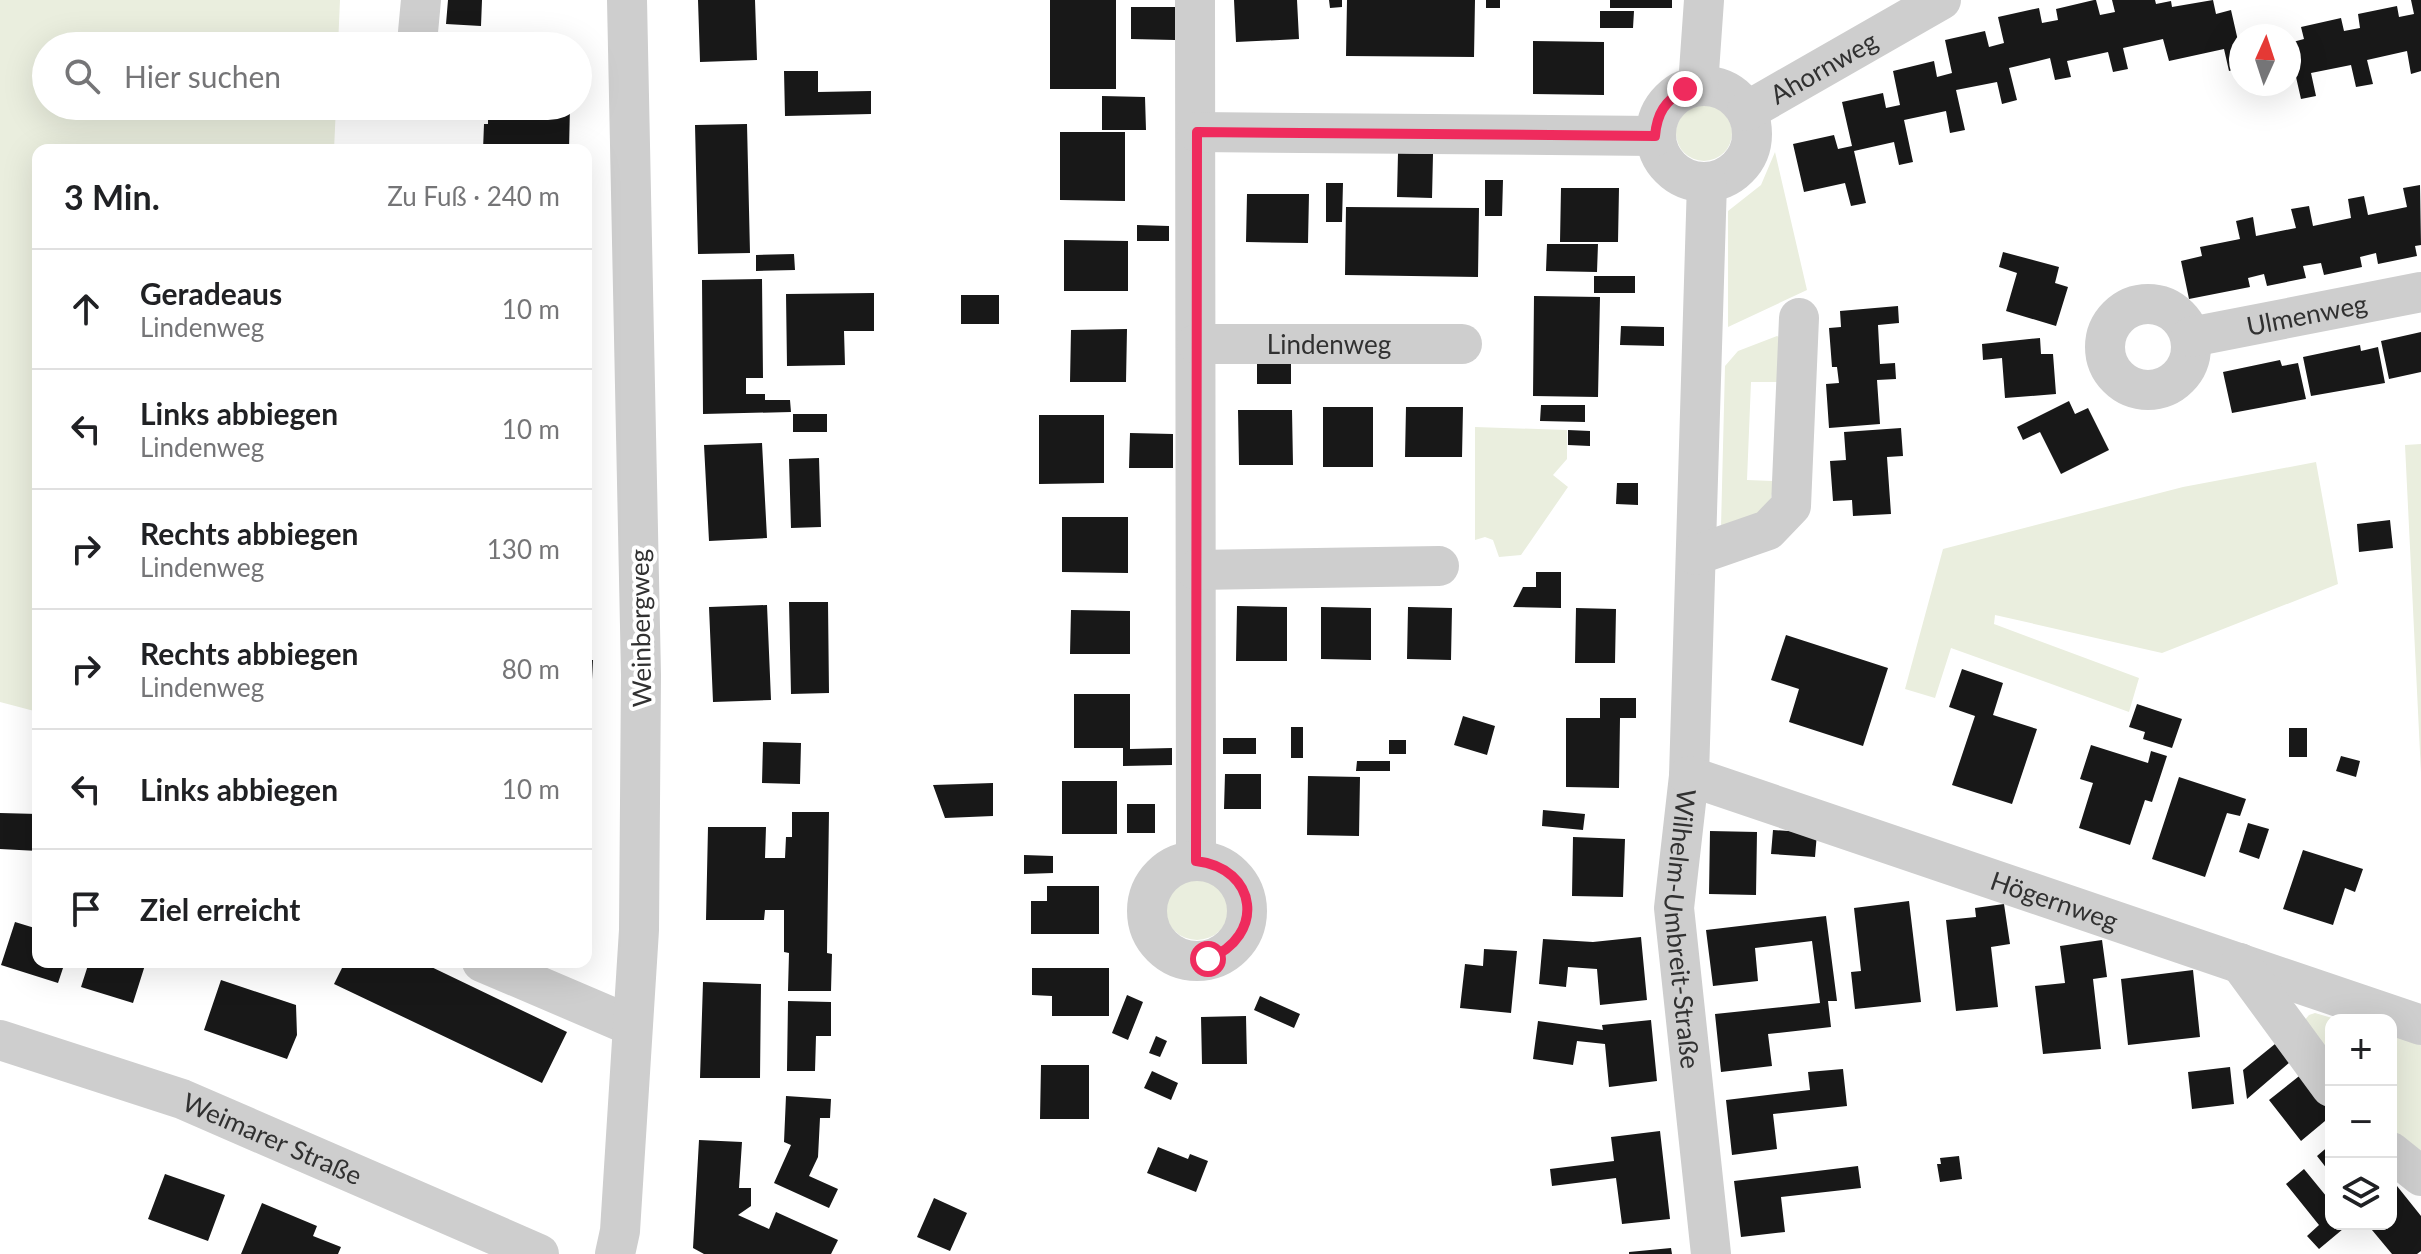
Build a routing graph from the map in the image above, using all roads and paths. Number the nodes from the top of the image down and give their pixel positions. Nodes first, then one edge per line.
1 (627, 0) edge
2 (1195, 0) edge
3 (1704, 0) edge
4 (1939, 0) edge
5 (1698, 86) junction
6 (1747, 111) junction
7 (1197, 132) junction
8 (1655, 136) junction
9 (1707, 182) junction
10 (2421, 292) edge
11 (1799, 318) dead end
12 (2191, 337) dead end
13 (1197, 344) junction
14 (1462, 344) dead end
15 (1696, 555) junction
16 (1439, 566) dead end
17 (1196, 570) junction
18 (1689, 776) junction
19 (1196, 861) dead end
20 (2240, 963) junction
21 (496, 968) edge
22 (2421, 1025) edge
23 (632, 1026) junction
24 (0, 1040) edge
25 (2330, 1086) edge
26 (2397, 1157) edge
27 (2421, 1176) edge
28 (539, 1254) edge
29 (615, 1254) edge
30 (1711, 1254) edge

1 - 23 street, Weinbergweg
2 - 7 street
3 - 5 street
4 - 6 street, Ahornweg
5 - 6 street
5 - 8 street
6 - 9 street
7 - 8 street
7 - 13 street
8 - 9 street
9 - 15 street, Wilhelm-Umbreit-Straße
10 - 12 street, Ulmenweg
11 - 15 street
13 - 14 street, Lindenweg
13 - 17 street
15 - 18 street, Wilhelm-Umbreit-Straße
16 - 17 street
17 - 19 street
18 - 20 street, Högernweg
18 - 30 street, Wilhelm-Umbreit-Straße
20 - 22 street, Högernweg
20 - 25 street
21 - 23 street
23 - 29 street, Weinbergweg
24 - 28 street, Weimarer Straße
26 - 27 street

